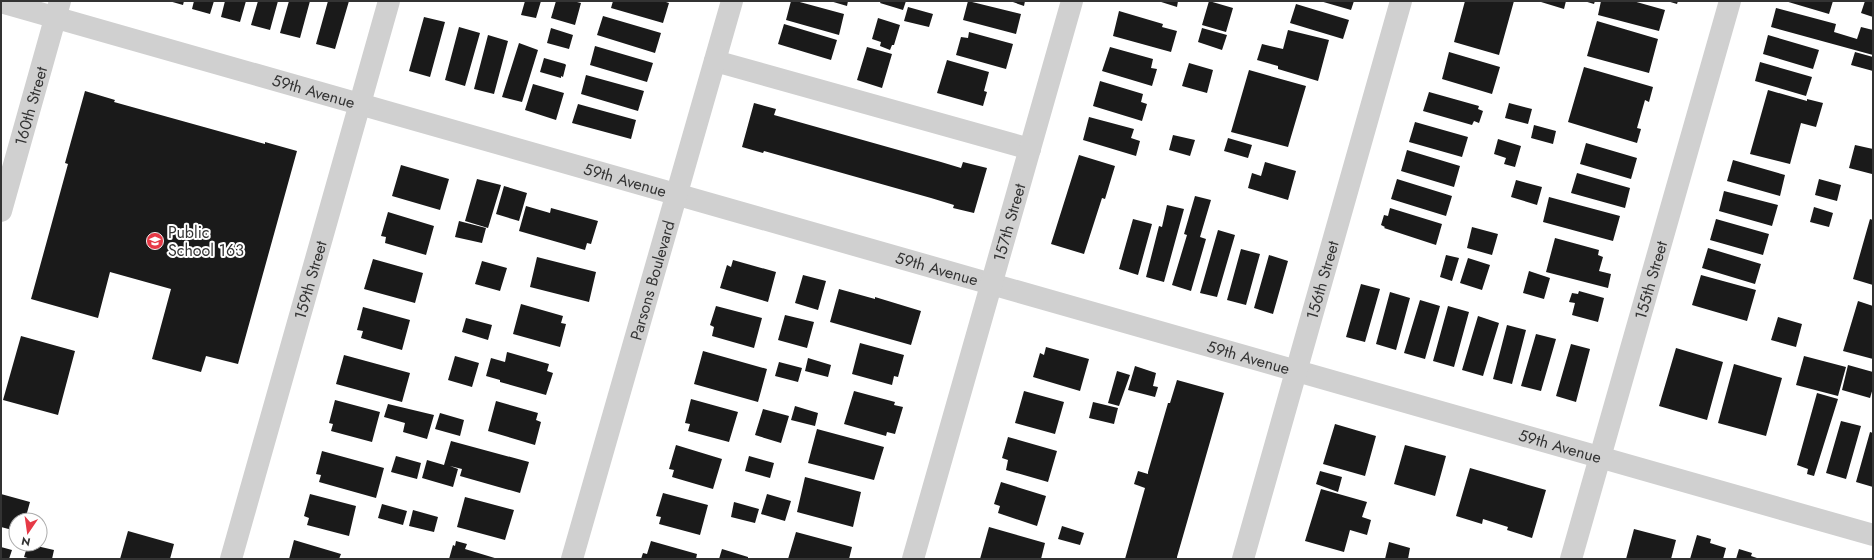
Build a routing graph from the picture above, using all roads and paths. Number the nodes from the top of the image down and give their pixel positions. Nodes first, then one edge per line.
1 (389, 1) edge
2 (732, 1) edge
3 (1072, 1) edge
4 (1401, 1) edge
5 (1730, 1) edge
6 (1, 2) edge
7 (58, 9) edge
8 (715, 61) junction
9 (360, 104) junction
10 (1030, 149) junction
11 (676, 194) junction
12 (1, 211) edge
13 (992, 283) junction
14 (1296, 370) junction
15 (1600, 456) junction
16 (1873, 535) edge
17 (231, 559) edge
18 (572, 559) edge
19 (913, 559) edge
20 (1243, 559) edge
21 (1571, 559) edge

1 - 9 street, 159th Street
2 - 8 street, Parsons Boulevard
3 - 10 street, 157th Street
4 - 14 street, 156th Street
5 - 15 street, 155th Street
6 - 7 street, 59th Avenue
7 - 9 street, 59th Avenue
7 - 12 street, 160th Street
8 - 10 street
8 - 11 street, Parsons Boulevard
9 - 11 street, 59th Avenue
9 - 17 street, 159th Street
10 - 13 street, 157th Street
11 - 13 street, 59th Avenue
11 - 18 street, Parsons Boulevard
13 - 14 street, 59th Avenue
13 - 19 street, 157th Street
14 - 15 street, 59th Avenue
14 - 20 street, 156th Street
15 - 16 street, 59th Avenue
15 - 21 street, 155th Street

